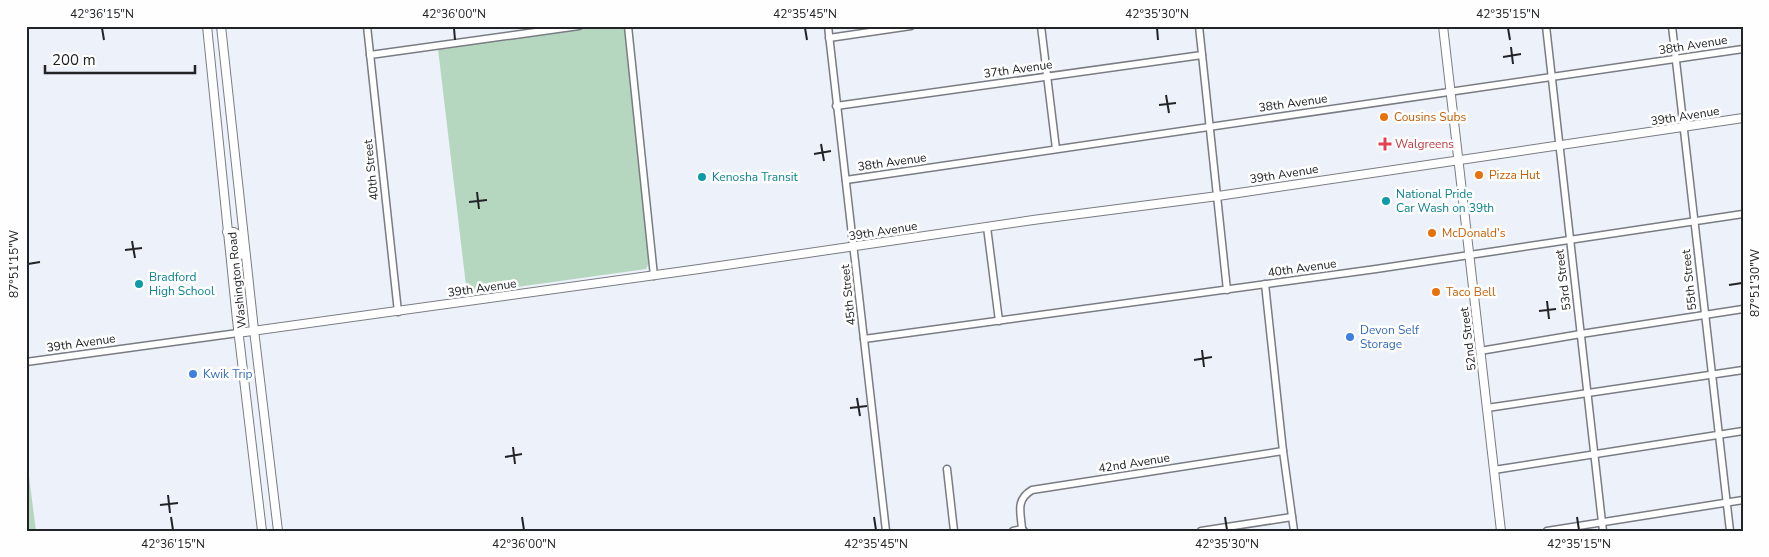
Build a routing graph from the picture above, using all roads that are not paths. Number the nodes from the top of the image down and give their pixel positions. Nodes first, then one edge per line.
1 (207, 26) edge
2 (221, 26) edge
3 (367, 26) edge
4 (524, 26) edge
5 (579, 26) edge
6 (628, 26) edge
7 (828, 26) edge
8 (911, 26) edge
9 (1041, 26) edge
10 (1199, 26) edge
11 (1443, 26) edge
12 (1546, 26) edge
13 (1672, 26) edge
14 (525, 34) junction
15 (829, 38) junction
16 (1743, 49) edge
17 (370, 55) junction
18 (1202, 55) junction
19 (1676, 59) junction
20 (1048, 76) junction
21 (1551, 77) junction
22 (1450, 92) junction
23 (836, 106) junction
24 (1743, 118) edge
25 (1210, 127) junction
26 (1683, 128) junction
27 (1559, 146) junction
28 (1056, 149) junction
29 (1458, 159) junction
30 (846, 180) junction
31 (1218, 196) junction
32 (1743, 214) edge
33 (1694, 222) junction
34 (987, 227) junction
35 (227, 232) junction
36 (1570, 240) junction
37 (854, 247) junction
38 (1469, 255) junction
39 (247, 273) junction
40 (654, 276) junction
41 (1265, 284) junction
42 (1227, 290) junction
43 (1743, 309) edge
44 (398, 312) junction
45 (1704, 316) junction
46 (999, 322) junction
47 (254, 330) junction
48 (238, 333) junction
49 (1581, 334) junction
50 (864, 339) junction
51 (1480, 351) junction
52 (26, 362) edge
53 (1743, 370) edge
54 (1713, 375) junction
55 (1588, 394) junction
56 (1487, 408) junction
57 (1743, 431) edge
58 (1719, 434) junction
59 (1283, 451) junction
60 (1595, 455) junction
61 (947, 469) dead end
62 (1494, 470) junction
63 (1743, 500) edge
64 (1727, 503) junction
65 (1292, 517) junction
66 (1602, 522) junction
67 (1023, 530) edge
68 (262, 531) edge
69 (278, 531) edge
70 (886, 531) edge
71 (954, 531) edge
72 (1013, 531) edge
73 (1201, 531) edge
74 (1294, 531) edge
75 (1501, 531) edge
76 (1547, 531) edge
77 (1603, 531) edge
78 (1730, 531) edge

1 - 35 main road, Washington Road
2 - 39 main road, Washington Road
3 - 17 street, 40th Street
4 - 14 street
5 - 14 street
6 - 40 street
7 - 15 street, 45th Street
8 - 15 street
9 - 20 street
10 - 18 street
11 - 22 main road, 52nd Street
12 - 21 street, 53rd Street
13 - 19 street, 55th Street
14 - 17 street
15 - 23 street, 45th Street
16 - 19 street, 38th Avenue
17 - 44 street, 40th Street
18 - 20 street, 37th Avenue
18 - 25 street
19 - 21 street, 38th Avenue
19 - 26 street, 55th Street
20 - 23 street, 37th Avenue
20 - 28 street
21 - 22 street, 38th Avenue
21 - 27 street, 53rd Street
22 - 25 street, 38th Avenue
22 - 29 main road, 52nd Street
23 - 30 street, 45th Street
24 - 26 main road, 39th Avenue
25 - 28 street, 38th Avenue
25 - 31 street
26 - 27 main road, 39th Avenue
26 - 33 street, 55th Street
27 - 29 main road, 39th Avenue
27 - 36 street, 53rd Street
28 - 30 street, 38th Avenue
29 - 31 main road, 39th Avenue
29 - 38 main road, 52nd Street
30 - 37 street, 45th Street
31 - 34 main road, 39th Avenue
31 - 42 street
32 - 33 street, 40th Avenue
33 - 36 street, 40th Avenue
33 - 45 street, 55th Street
34 - 37 main road, 39th Avenue
34 - 46 street
35 - 39 main road
35 - 48 main road, Washington Road
36 - 38 street, 40th Avenue
36 - 49 street, 53rd Street
37 - 40 main road, 39th Avenue
37 - 50 street, 45th Street
38 - 41 street, 40th Avenue
38 - 51 main road, 52nd Street
39 - 47 main road, Washington Road
40 - 44 main road, 39th Avenue
41 - 42 street, 40th Avenue
41 - 59 street
42 - 46 street, 40th Avenue
43 - 45 street
44 - 47 main road, 39th Avenue
45 - 49 street
45 - 54 street, 55th Street
46 - 50 street, 40th Avenue
47 - 48 main road, 39th Avenue
47 - 69 main road, Washington Road
48 - 52 street, 39th Avenue
48 - 68 main road, Washington Road
49 - 51 street
49 - 55 street, 53rd Street
50 - 70 street, 45th Street
51 - 56 main road, 52nd Street
53 - 54 street
54 - 55 street
54 - 58 street, 55th Street
55 - 56 street
55 - 60 street, 53rd Street
56 - 62 main road, 52nd Street
57 - 58 street
58 - 60 street
58 - 64 street, 55th Street
59 - 65 street
59 - 67 street, 42nd Avenue
60 - 62 street
60 - 66 street, 53rd Street
61 - 71 street
62 - 75 main road, 52nd Street
63 - 64 street
64 - 66 street
64 - 78 street, 55th Street
65 - 73 street
65 - 74 street
66 - 76 street
66 - 77 street, 53rd Street
67 - 72 street

